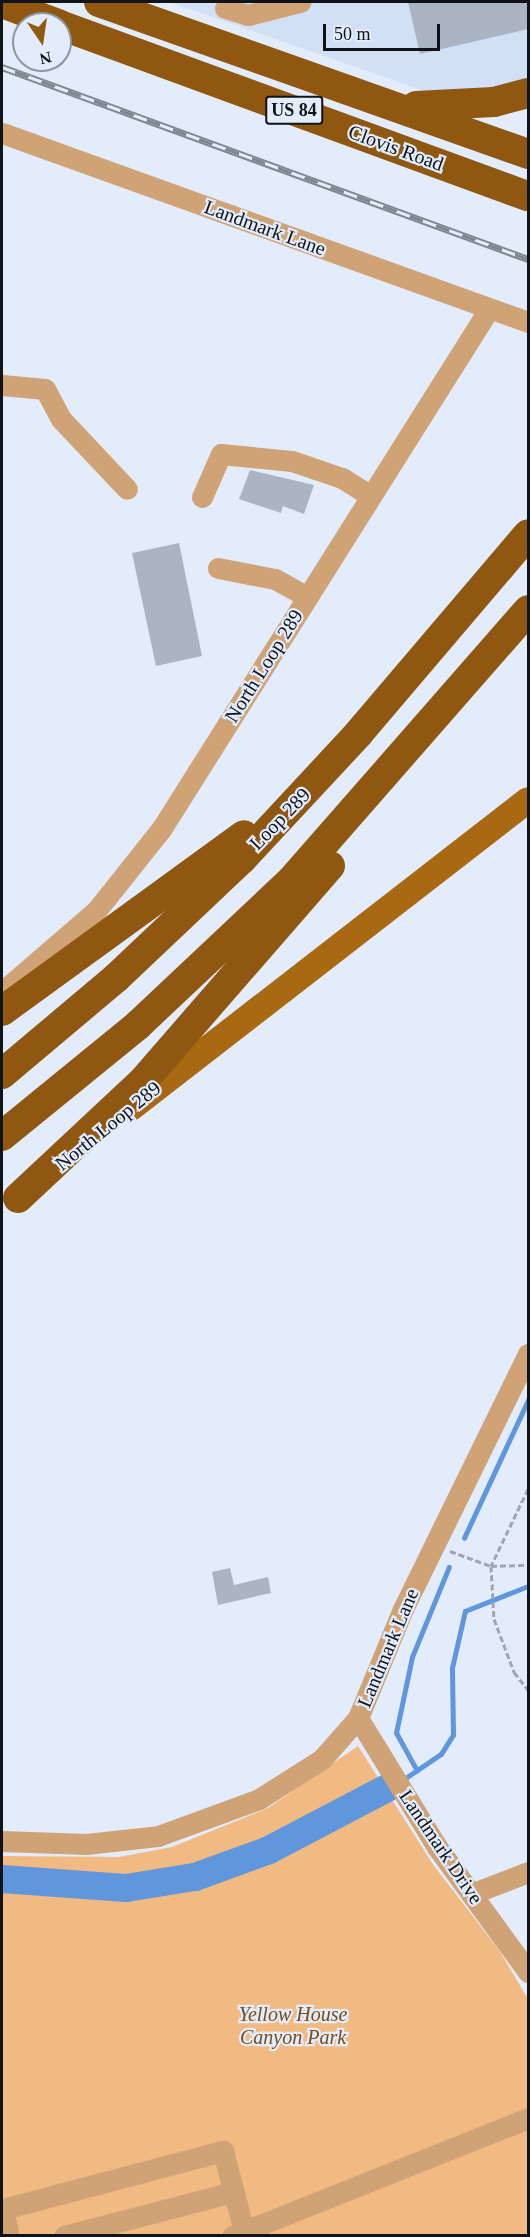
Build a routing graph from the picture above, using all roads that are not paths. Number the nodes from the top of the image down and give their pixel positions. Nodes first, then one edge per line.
1 (99, 2) edge
2 (300, 2) edge
3 (2, 3) edge
4 (224, 5) edge
5 (26, 12) edge
6 (72, 29) edge
7 (216, 41) junction
8 (528, 93) edge
9 (402, 107) junction
10 (2, 133) edge
11 (528, 154) edge
12 (528, 196) edge
13 (489, 309) junction
14 (528, 322) edge
15 (2, 382) edge
16 (127, 489) dead end
17 (371, 496) junction
18 (202, 497) dead end
19 (528, 534) edge
20 (218, 568) dead end
21 (307, 597) junction
22 (528, 610) edge
23 (475, 674) junction
24 (358, 734) junction
25 (528, 800) edge
26 (2, 993) edge
27 (2, 1011) edge
28 (2, 1074) edge
29 (2, 1136) edge
30 (10, 1204) edge
31 (528, 1354) edge
32 (358, 1718) junction
33 (2, 1841) edge
34 (528, 1872) edge
35 (471, 1894) junction
36 (528, 1972) edge
37 (528, 2118) edge
38 (233, 2192) junction
39 (237, 2231) edge
40 (9, 2235) edge
41 (64, 2235) edge

1 - 7 highway, Clovis Road / US 84
2 - 4 street
3 - 5 highway, Clovis Road / US 84
4 - 7 street
6 - 12 highway, Clovis Road / US 84
7 - 9 highway, Clovis Road / US 84
8 - 9 highway
9 - 11 highway, Clovis Road / US 84
10 - 13 street, Landmark Lane
13 - 14 street, Landmark Lane
13 - 17 street, North Loop 289
15 - 16 street
17 - 18 street
17 - 21 street, North Loop 289
19 - 24 highway, Loop 289
20 - 21 street
21 - 26 street, North Loop 289
22 - 23 highway
23 - 29 highway
23 - 30 highway
24 - 27 highway
24 - 28 highway, Loop 289
25 - 30 main road, North Loop 289
31 - 32 street, Landmark Lane
32 - 33 street, Landmark Lane
32 - 35 street, Landmark Drive
34 - 35 street
35 - 36 street, Landmark Drive
37 - 39 street
38 - 39 street
38 - 40 street
38 - 41 street

